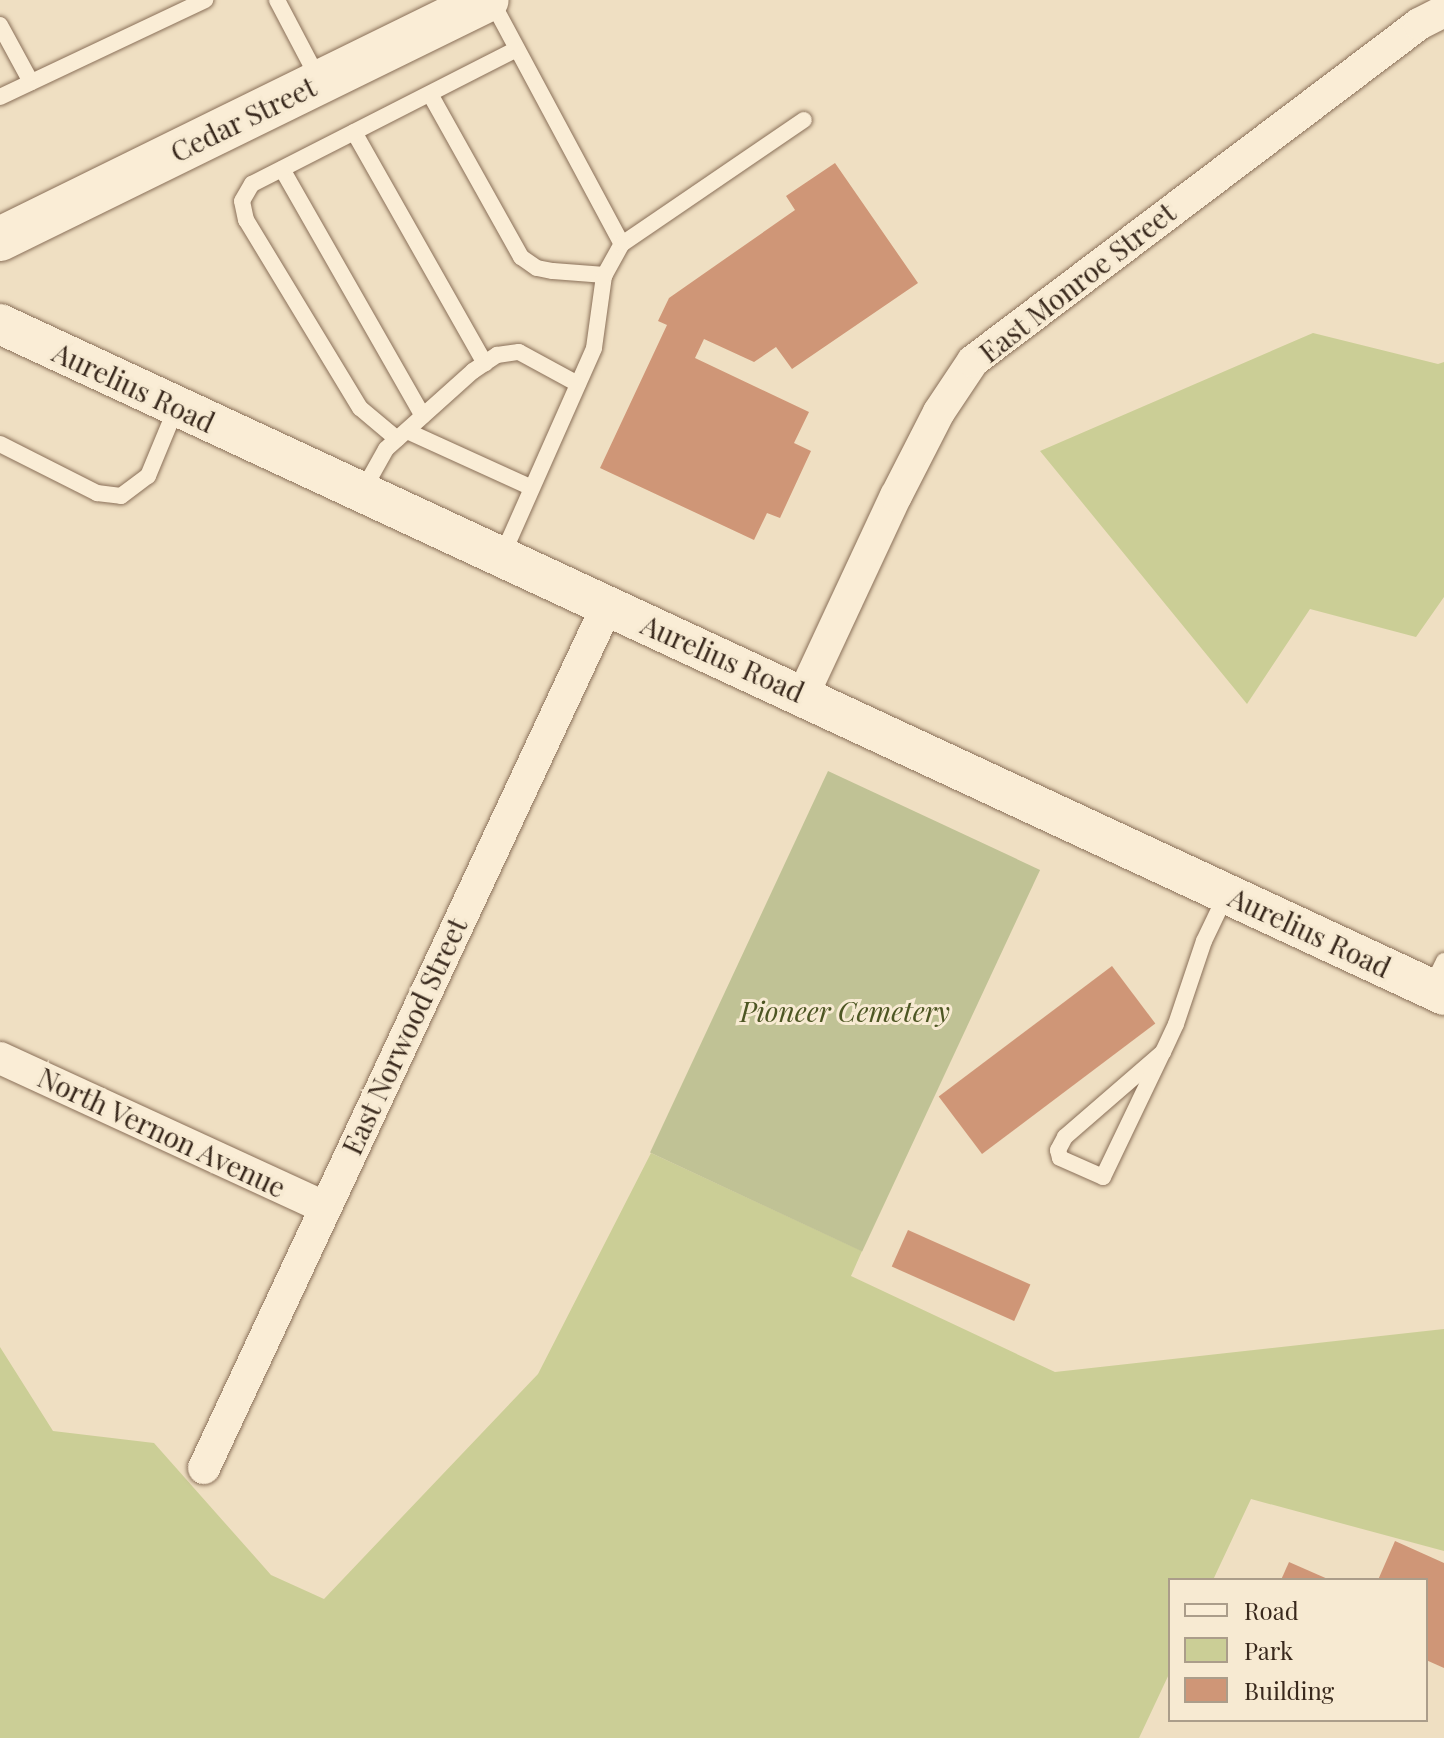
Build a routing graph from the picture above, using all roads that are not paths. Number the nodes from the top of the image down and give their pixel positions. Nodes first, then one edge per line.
1 (205, 0) edge
2 (277, 0) edge
3 (489, 0) edge
4 (1444, 11) edge
5 (0, 25) edge
6 (517, 49) junction
7 (31, 82) junction
8 (319, 82) junction
9 (430, 94) junction
10 (0, 97) edge
11 (804, 120) dead end
12 (354, 132) junction
13 (282, 169) junction
14 (0, 239) edge
15 (622, 244) junction
16 (605, 275) junction
17 (0, 324) edge
18 (485, 364) junction
19 (578, 384) junction
20 (177, 406) junction
21 (423, 416) junction
22 (402, 435) junction
23 (0, 444) edge
24 (532, 488) junction
25 (362, 492) junction
26 (501, 557) junction
27 (607, 606) junction
28 (803, 695) junction
29 (1226, 893) junction
30 (1440, 981) edge
31 (1163, 1052) junction
32 (0, 1058) edge
33 (324, 1207) junction
34 (204, 1468) dead end

1 - 7 lane
2 - 8 lane
3 - 6 lane
3 - 8 main road, Cedar Street
4 - 28 street, East Monroe Street
5 - 7 lane
6 - 9 lane
6 - 15 lane
7 - 10 lane
8 - 14 main road, Cedar Street
9 - 12 lane
9 - 16 lane
11 - 15 lane
12 - 13 lane
12 - 18 lane
13 - 21 lane
13 - 22 lane
15 - 16 lane
16 - 19 lane
17 - 20 street, Aurelius Road
18 - 19 lane
18 - 21 lane
19 - 24 lane
20 - 23 lane
20 - 25 street, Aurelius Road
21 - 22 lane
22 - 24 lane
22 - 25 lane
24 - 26 lane
25 - 26 street, Aurelius Road
26 - 27 street, Aurelius Road
27 - 28 street, Aurelius Road
27 - 33 street, East Norwood Street
28 - 29 street, Aurelius Road
29 - 30 street, Aurelius Road
29 - 31 lane
31 - 31 lane
32 - 33 street, North Vernon Avenue
33 - 34 street, East Norwood Street

